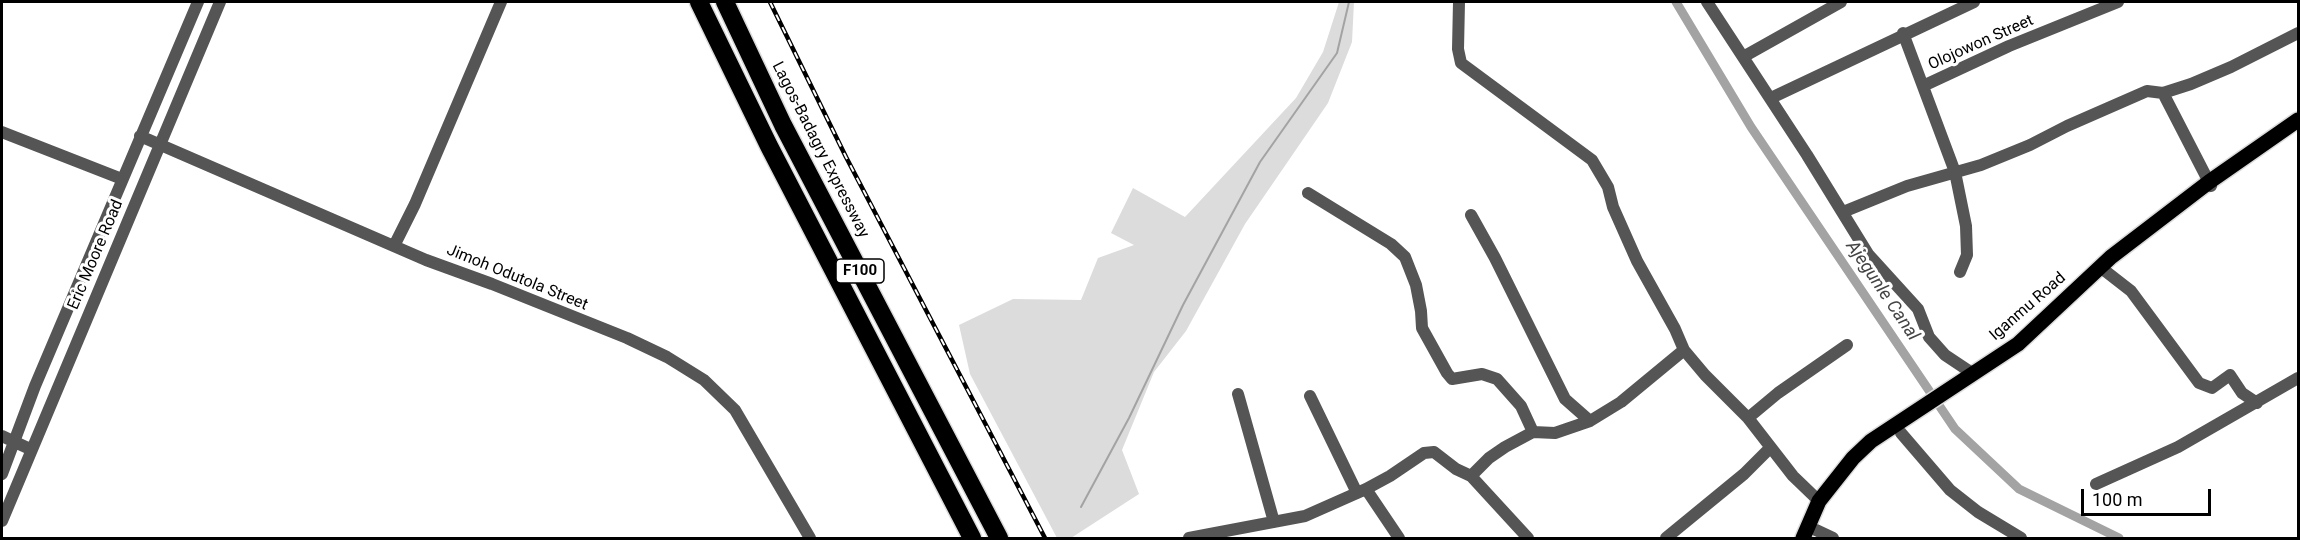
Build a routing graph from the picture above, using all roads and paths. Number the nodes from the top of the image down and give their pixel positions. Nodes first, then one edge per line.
1 (198, 2) edge
2 (220, 2) edge
3 (501, 2) edge
4 (699, 2) edge
5 (725, 2) edge
6 (1459, 2) edge
7 (1707, 2) edge
8 (1841, 2) edge
9 (1974, 2) edge
10 (2118, 2) edge
11 (1903, 33) junction
12 (2298, 33) edge
13 (1743, 57) junction
14 (1923, 86) junction
15 (2163, 93) junction
16 (1771, 98) junction
17 (2298, 120) edge
18 (2298, 126) edge
19 (2, 132) edge
20 (140, 136) junction
21 (159, 144) junction
22 (1955, 172) junction
23 (122, 178) junction
24 (2210, 184) junction
25 (1308, 193) dead end
26 (1843, 213) junction
27 (1471, 214) dead end
28 (394, 246) junction
29 (2103, 267) junction
30 (1960, 272) dead end
31 (1847, 345) dead end
32 (1684, 350) junction
33 (2298, 378) edge
34 (1963, 381) junction
35 (1238, 394) dead end
36 (1310, 396) dead end
37 (2257, 403) junction
38 (1748, 418) junction
39 (1590, 421) junction
40 (1906, 425) junction
41 (1533, 432) junction
42 (2, 436) edge
43 (14, 441) junction
44 (1770, 448) junction
45 (30, 449) junction
46 (2, 474) edge
47 (1471, 476) junction
48 (2096, 484) dead end
49 (1362, 491) junction
50 (1819, 501) junction
51 (2, 521) edge
52 (1274, 522) junction
53 (1811, 536) edge
54 (810, 538) edge
55 (972, 538) edge
56 (999, 538) edge
57 (1189, 538) edge
58 (1399, 538) edge
59 (1528, 538) edge
60 (1666, 538) edge
61 (1833, 538) edge
62 (2021, 538) edge

1 - 20 street, Eric Moore Road
2 - 21 street, Eric Moore Road
3 - 28 street
4 - 55 highway, F100
5 - 56 highway, Lagos-Badagry Expressway / F100
6 - 32 street
7 - 13 street
8 - 13 street
9 - 11 street
10 - 14 street, Olojowon Street
11 - 14 street
11 - 16 street
12 - 15 street
13 - 16 street
14 - 22 street
15 - 22 street
15 - 24 street
16 - 26 street
17 - 24 main road, Iganmu Road
18 - 24 main road, Iganmu Road
19 - 23 street
20 - 21 street, Jimoh Odutola Street
20 - 23 street, Eric Moore Road
21 - 28 street, Jimoh Odutola Street
21 - 45 street, Eric Moore Road
22 - 26 street
22 - 30 street
23 - 43 street, Eric Moore Road
24 - 29 main road, Iganmu Road
25 - 41 street
26 - 34 street
27 - 39 street
28 - 54 street, Jimoh Odutola Street
29 - 34 main road, Iganmu Road
29 - 37 street
31 - 38 street
32 - 38 street
32 - 39 street
33 - 37 street
34 - 40 main road, Iganmu Road
35 - 52 street
36 - 49 street
37 - 48 street
38 - 44 street
39 - 41 street
40 - 50 main road, Iganmu Road
40 - 53 main road, Iganmu Road
40 - 62 street
41 - 47 street
42 - 43 street
43 - 45 street
43 - 46 street, Eric Moore Road
44 - 50 street
44 - 60 street
45 - 51 street, Eric Moore Road
47 - 49 street
47 - 59 street
49 - 52 street
49 - 58 street
50 - 53 main road, Iganmu Road
52 - 57 street
53 - 61 street

